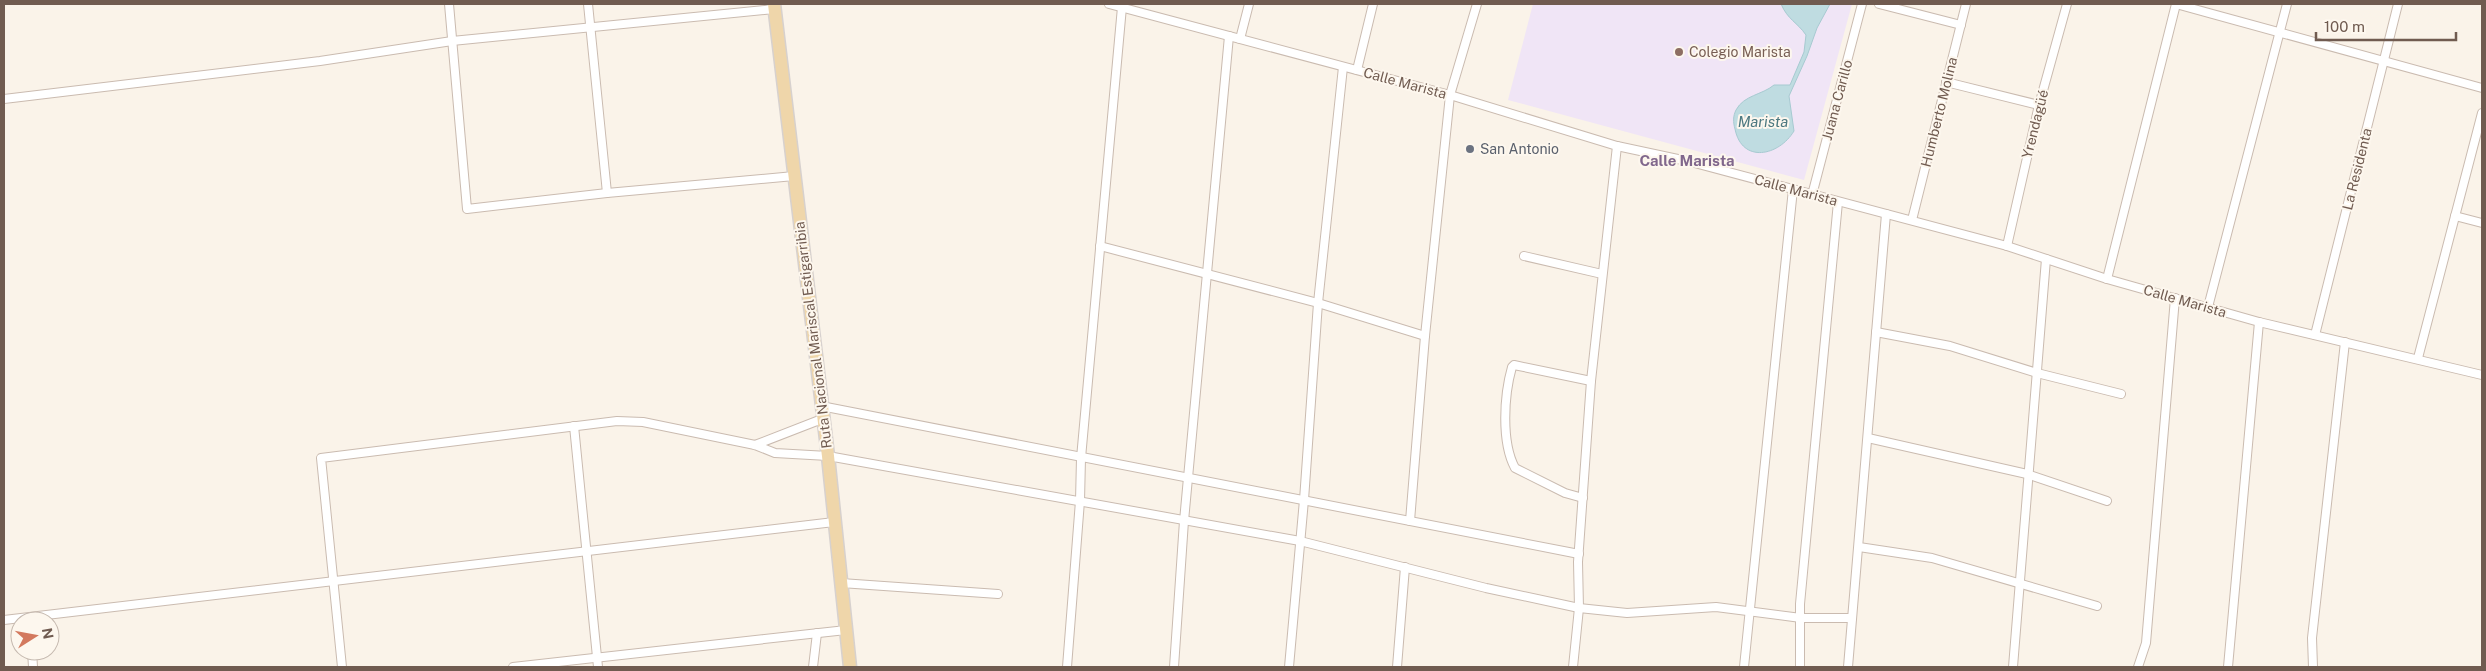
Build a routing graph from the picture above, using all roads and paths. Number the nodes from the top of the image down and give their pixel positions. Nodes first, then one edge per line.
1 (449, 4) edge
2 (588, 4) edge
3 (1109, 4) edge
4 (1249, 4) edge
5 (1373, 4) edge
6 (1477, 4) edge
7 (1862, 4) edge
8 (1879, 4) edge
9 (1966, 4) edge
10 (2067, 4) edge
11 (2176, 4) edge
12 (2287, 4) edge
13 (2398, 4) edge
14 (774, 6) edge
15 (1122, 7) junction
16 (1135, 7) edge
17 (1961, 24) junction
18 (590, 27) junction
19 (2280, 33) junction
20 (1229, 36) junction
21 (1240, 39) junction
22 (452, 41) junction
23 (2382, 62) junction
24 (1343, 67) junction
25 (1357, 70) junction
26 (1946, 82) junction
27 (2482, 88) edge
28 (1450, 95) junction
29 (4, 100) edge
30 (2039, 105) junction
31 (2482, 113) edge
32 (1617, 146) junction
33 (794, 176) junction
34 (1793, 189) junction
35 (608, 193) junction
36 (1812, 195) junction
37 (1838, 202) junction
38 (1886, 214) junction
39 (2455, 216) junction
40 (1912, 220) junction
41 (2482, 223) edge
42 (1100, 246) junction
43 (2007, 246) junction
44 (1524, 256) dead end
45 (2046, 259) junction
46 (1206, 272) junction
47 (1602, 274) junction
48 (2107, 279) junction
49 (2175, 298) junction
50 (1318, 303) junction
51 (2208, 307) junction
52 (2259, 322) junction
53 (1876, 332) junction
54 (2315, 335) junction
55 (1425, 336) junction
56 (2345, 342) junction
57 (2418, 358) junction
58 (2036, 373) junction
59 (2482, 375) edge
60 (1591, 381) junction
61 (2121, 394) dead end
62 (821, 406) junction
63 (822, 419) junction
64 (574, 426) junction
65 (1868, 438) junction
66 (755, 445) junction
67 (828, 456) junction
68 (1081, 458) junction
69 (2027, 474) junction
70 (1188, 478) junction
71 (1583, 498) junction
72 (1304, 500) junction
73 (2107, 501) dead end
74 (1080, 502) junction
75 (1184, 521) junction
76 (1410, 521) junction
77 (834, 522) junction
78 (1300, 541) junction
79 (1859, 547) junction
80 (588, 552) junction
81 (1579, 554) junction
82 (1405, 567) junction
83 (334, 582) junction
84 (841, 583) junction
85 (2020, 583) junction
86 (998, 594) dead end
87 (2097, 606) dead end
88 (1579, 608) junction
89 (1749, 610) junction
90 (60, 615) edge
91 (1801, 618) junction
92 (1852, 618) junction
93 (846, 630) junction
94 (817, 633) junction
95 (597, 658) junction
96 (342, 667) edge
97 (513, 667) edge
98 (598, 667) edge
99 (813, 667) edge
100 (850, 667) edge
101 (1067, 667) edge
102 (1174, 667) edge
103 (1290, 667) edge
104 (1397, 667) edge
105 (1574, 667) edge
106 (1744, 667) edge
107 (1800, 667) edge
108 (1848, 667) edge
109 (2013, 667) edge
110 (2138, 667) edge
111 (2228, 667) edge
112 (2312, 667) edge

1 - 22 street
2 - 18 street
3 - 15 street, Calle Marista
4 - 21 street
5 - 25 street
6 - 28 street
7 - 36 street, Juana Carillo
8 - 17 street
9 - 17 street, Humberto Molina
10 - 30 street, Yrendagüé
11 - 19 street
11 - 48 street
12 - 19 street
13 - 23 street, La Residenta
14 - 18 street
14 - 33 main road, Ruta Nacional Mariscal Estigarribia
15 - 16 street, Calle Marista
15 - 42 street
16 - 20 street, Calle Marista
17 - 26 street, Humberto Molina
18 - 22 street
18 - 35 street
19 - 23 street
19 - 51 street
20 - 21 street, Calle Marista
20 - 46 street
21 - 24 street, Calle Marista
22 - 29 street
22 - 35 street
23 - 27 street
23 - 54 street, La Residenta
24 - 25 street, Calle Marista
24 - 50 street
25 - 28 street, Calle Marista
26 - 30 street
26 - 40 street, Humberto Molina
28 - 32 street, Calle Marista
28 - 55 street
30 - 43 street, Yrendagüé
31 - 39 street
32 - 34 street, Calle Marista
32 - 47 street
33 - 35 street
33 - 62 main road, Ruta Nacional Mariscal Estigarribia
34 - 36 street, Calle Marista
34 - 89 street
36 - 37 street, Calle Marista
37 - 38 street, Calle Marista
37 - 91 street
38 - 40 street, Calle Marista
38 - 53 street
39 - 41 street
39 - 57 street
40 - 43 street, Calle Marista
42 - 46 street
42 - 68 street
43 - 45 street, Calle Marista
44 - 47 street
45 - 48 street, Calle Marista
45 - 58 street
46 - 50 street
46 - 70 street
47 - 60 street
48 - 49 street, Calle Marista
49 - 51 street, Calle Marista
49 - 110 street
50 - 55 street
50 - 72 street
51 - 52 street, Calle Marista
52 - 54 street, Calle Marista
52 - 111 street
53 - 58 street
53 - 65 street
54 - 56 street, Calle Marista
55 - 76 street
56 - 57 street, Calle Marista
56 - 112 street
57 - 59 street, Calle Marista
58 - 61 street
58 - 69 street
60 - 71 street
60 - 71 street
62 - 63 main road, Ruta Nacional Mariscal Estigarribia
62 - 68 street
63 - 66 street
63 - 67 main road, Ruta Nacional Mariscal Estigarribia
64 - 66 street
64 - 80 street
64 - 83 street
65 - 69 street
65 - 79 street
66 - 67 street
67 - 74 street
67 - 77 main road, Ruta Nacional Mariscal Estigarribia
68 - 70 street
68 - 74 street
69 - 73 street
69 - 85 street
70 - 72 street
70 - 75 street
71 - 81 street
72 - 76 street
72 - 78 street
74 - 75 street
74 - 101 street
75 - 78 street
75 - 102 street
76 - 81 street
77 - 80 street
77 - 84 main road, Ruta Nacional Mariscal Estigarribia
78 - 82 street
78 - 103 street
79 - 85 street
79 - 92 street
80 - 83 street
80 - 95 street
81 - 88 street
82 - 88 street
82 - 104 street
83 - 90 street
83 - 96 street
84 - 86 street
84 - 93 main road, Ruta Nacional Mariscal Estigarribia
85 - 87 street
85 - 109 street
88 - 89 street
88 - 105 street
89 - 91 street
89 - 106 street
91 - 92 street
91 - 107 street
92 - 108 street
93 - 94 street
93 - 100 main road, Ruta Nacional Mariscal Estigarribia
94 - 95 street
94 - 99 street
95 - 97 street
95 - 98 street

